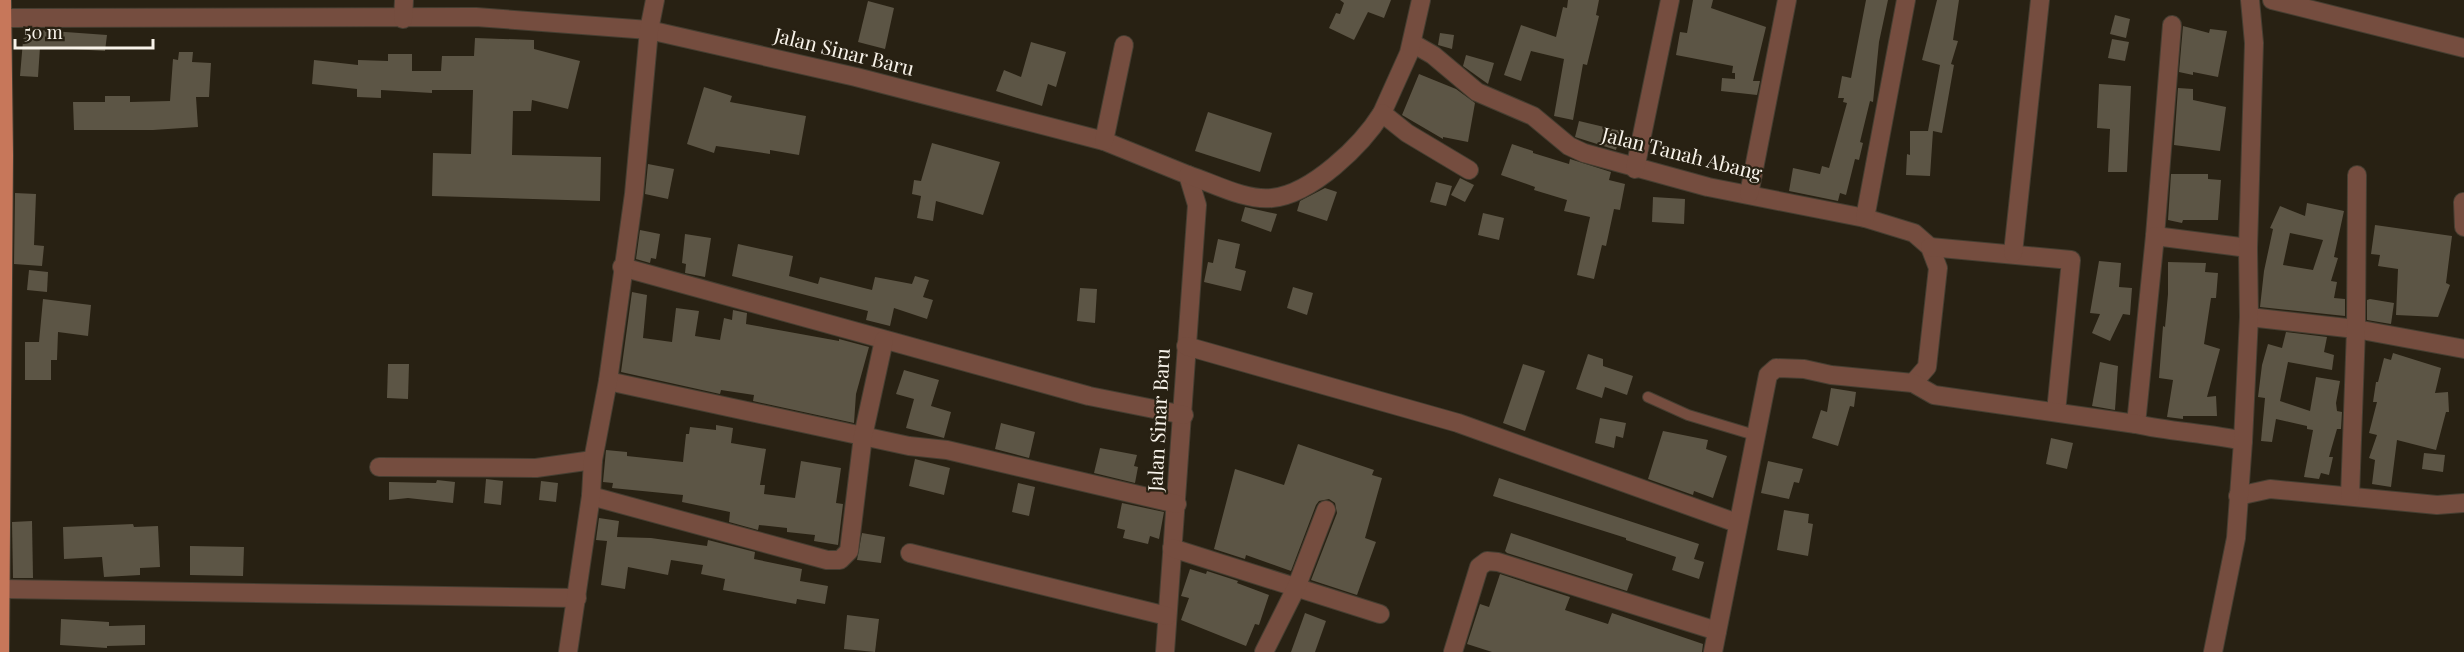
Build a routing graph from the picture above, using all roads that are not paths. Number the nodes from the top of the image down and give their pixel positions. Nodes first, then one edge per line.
1 (404, 0) edge
2 (655, 0) edge
3 (1421, 0) edge
4 (1670, 0) edge
5 (1787, 0) edge
6 (1906, 0) edge
7 (2040, 0) edge
8 (2250, 0) edge
9 (2272, 0) edge
10 (476, 8) edge
11 (274, 9) edge
12 (403, 19) junction
13 (1, 23) edge
14 (2172, 25) dead end
15 (649, 30) junction
16 (1412, 43) junction
17 (1124, 45) dead end
18 (2464, 48) edge
19 (1382, 113) junction
20 (1104, 141) junction
21 (2, 156) edge
22 (1635, 169) junction
23 (1469, 170) dead end
24 (1188, 175) junction
25 (2357, 175) dead end
26 (1749, 194) junction
27 (2463, 202) edge
28 (1866, 218) junction
29 (2464, 227) edge
30 (2155, 236) junction
31 (1930, 247) junction
32 (2248, 248) junction
33 (2013, 253) junction
34 (622, 267) junction
35 (2249, 317) junction
36 (2356, 329) junction
37 (884, 340) junction
38 (1186, 346) junction
39 (2464, 349) edge
40 (608, 381) junction
41 (1913, 383) junction
42 (1648, 397) dead end
43 (2056, 412) junction
44 (1184, 415) junction
45 (2136, 424) junction
46 (2, 434) edge
47 (863, 436) junction
48 (1758, 436) junction
49 (2243, 441) junction
50 (593, 460) junction
51 (379, 467) dead end
52 (591, 496) junction
53 (2238, 496) junction
54 (2350, 496) junction
55 (2464, 501) edge
56 (1177, 504) junction
57 (1326, 510) dead end
58 (1, 523) edge
59 (1737, 523) junction
60 (1172, 548) junction
61 (910, 553) dead end
62 (1296, 588) junction
63 (2, 589) junction
64 (577, 598) junction
65 (1, 609) edge
66 (1380, 614) dead end
67 (1167, 616) junction
68 (1717, 631) junction
69 (0, 652) edge
70 (568, 652) edge
71 (1165, 652) edge
72 (1264, 652) edge
73 (1453, 652) edge
74 (1713, 652) edge
75 (2213, 652) edge

1 - 12 street
2 - 15 street
3 - 16 street
4 - 22 street
5 - 26 street
6 - 28 street
7 - 33 street
8 - 32 street
9 - 18 street
10 - 12 street, Jalan Sinar Baru
10 - 15 street, Jalan Sinar Baru
11 - 12 street, Jalan Sinar Baru
11 - 13 street, Jalan Sinar Baru
13 - 21 main road
14 - 30 street
15 - 20 street, Jalan Sinar Baru
15 - 34 street
16 - 19 street
16 - 22 street, Jalan Tanah Abang
17 - 20 street
19 - 23 street
19 - 24 street
20 - 24 street, Jalan Sinar Baru
21 - 46 main road
22 - 26 street, Jalan Tanah Abang
24 - 38 street, Jalan Sinar Baru
25 - 36 street
26 - 28 street, Jalan Tanah Abang
27 - 29 street
28 - 31 street, Jalan Tanah Abang
30 - 32 street
30 - 45 street
31 - 33 street
31 - 41 street
32 - 35 street
33 - 43 street
34 - 37 street
34 - 40 street
35 - 36 street
35 - 49 street
36 - 39 street
36 - 54 street
37 - 44 street
37 - 47 street
38 - 44 street, Jalan Sinar Baru
38 - 59 street
40 - 47 street
40 - 50 street
41 - 43 street
41 - 48 street
42 - 48 lane
43 - 45 street
44 - 56 street, Jalan Sinar Baru
45 - 49 street
46 - 58 main road
47 - 52 street
47 - 56 street
48 - 59 street
49 - 53 street
50 - 51 street
50 - 52 street
52 - 64 street
53 - 54 street
53 - 75 street
54 - 55 street
56 - 60 street, Jalan Sinar Baru
57 - 62 street
58 - 63 main road
59 - 68 street
60 - 62 street
60 - 67 street, Jalan Sinar Baru
61 - 67 street
62 - 66 street
62 - 72 street
63 - 64 street
63 - 65 main road
64 - 70 street
65 - 69 main road
67 - 71 street, Jalan Sinar Baru
68 - 73 street
68 - 74 street

